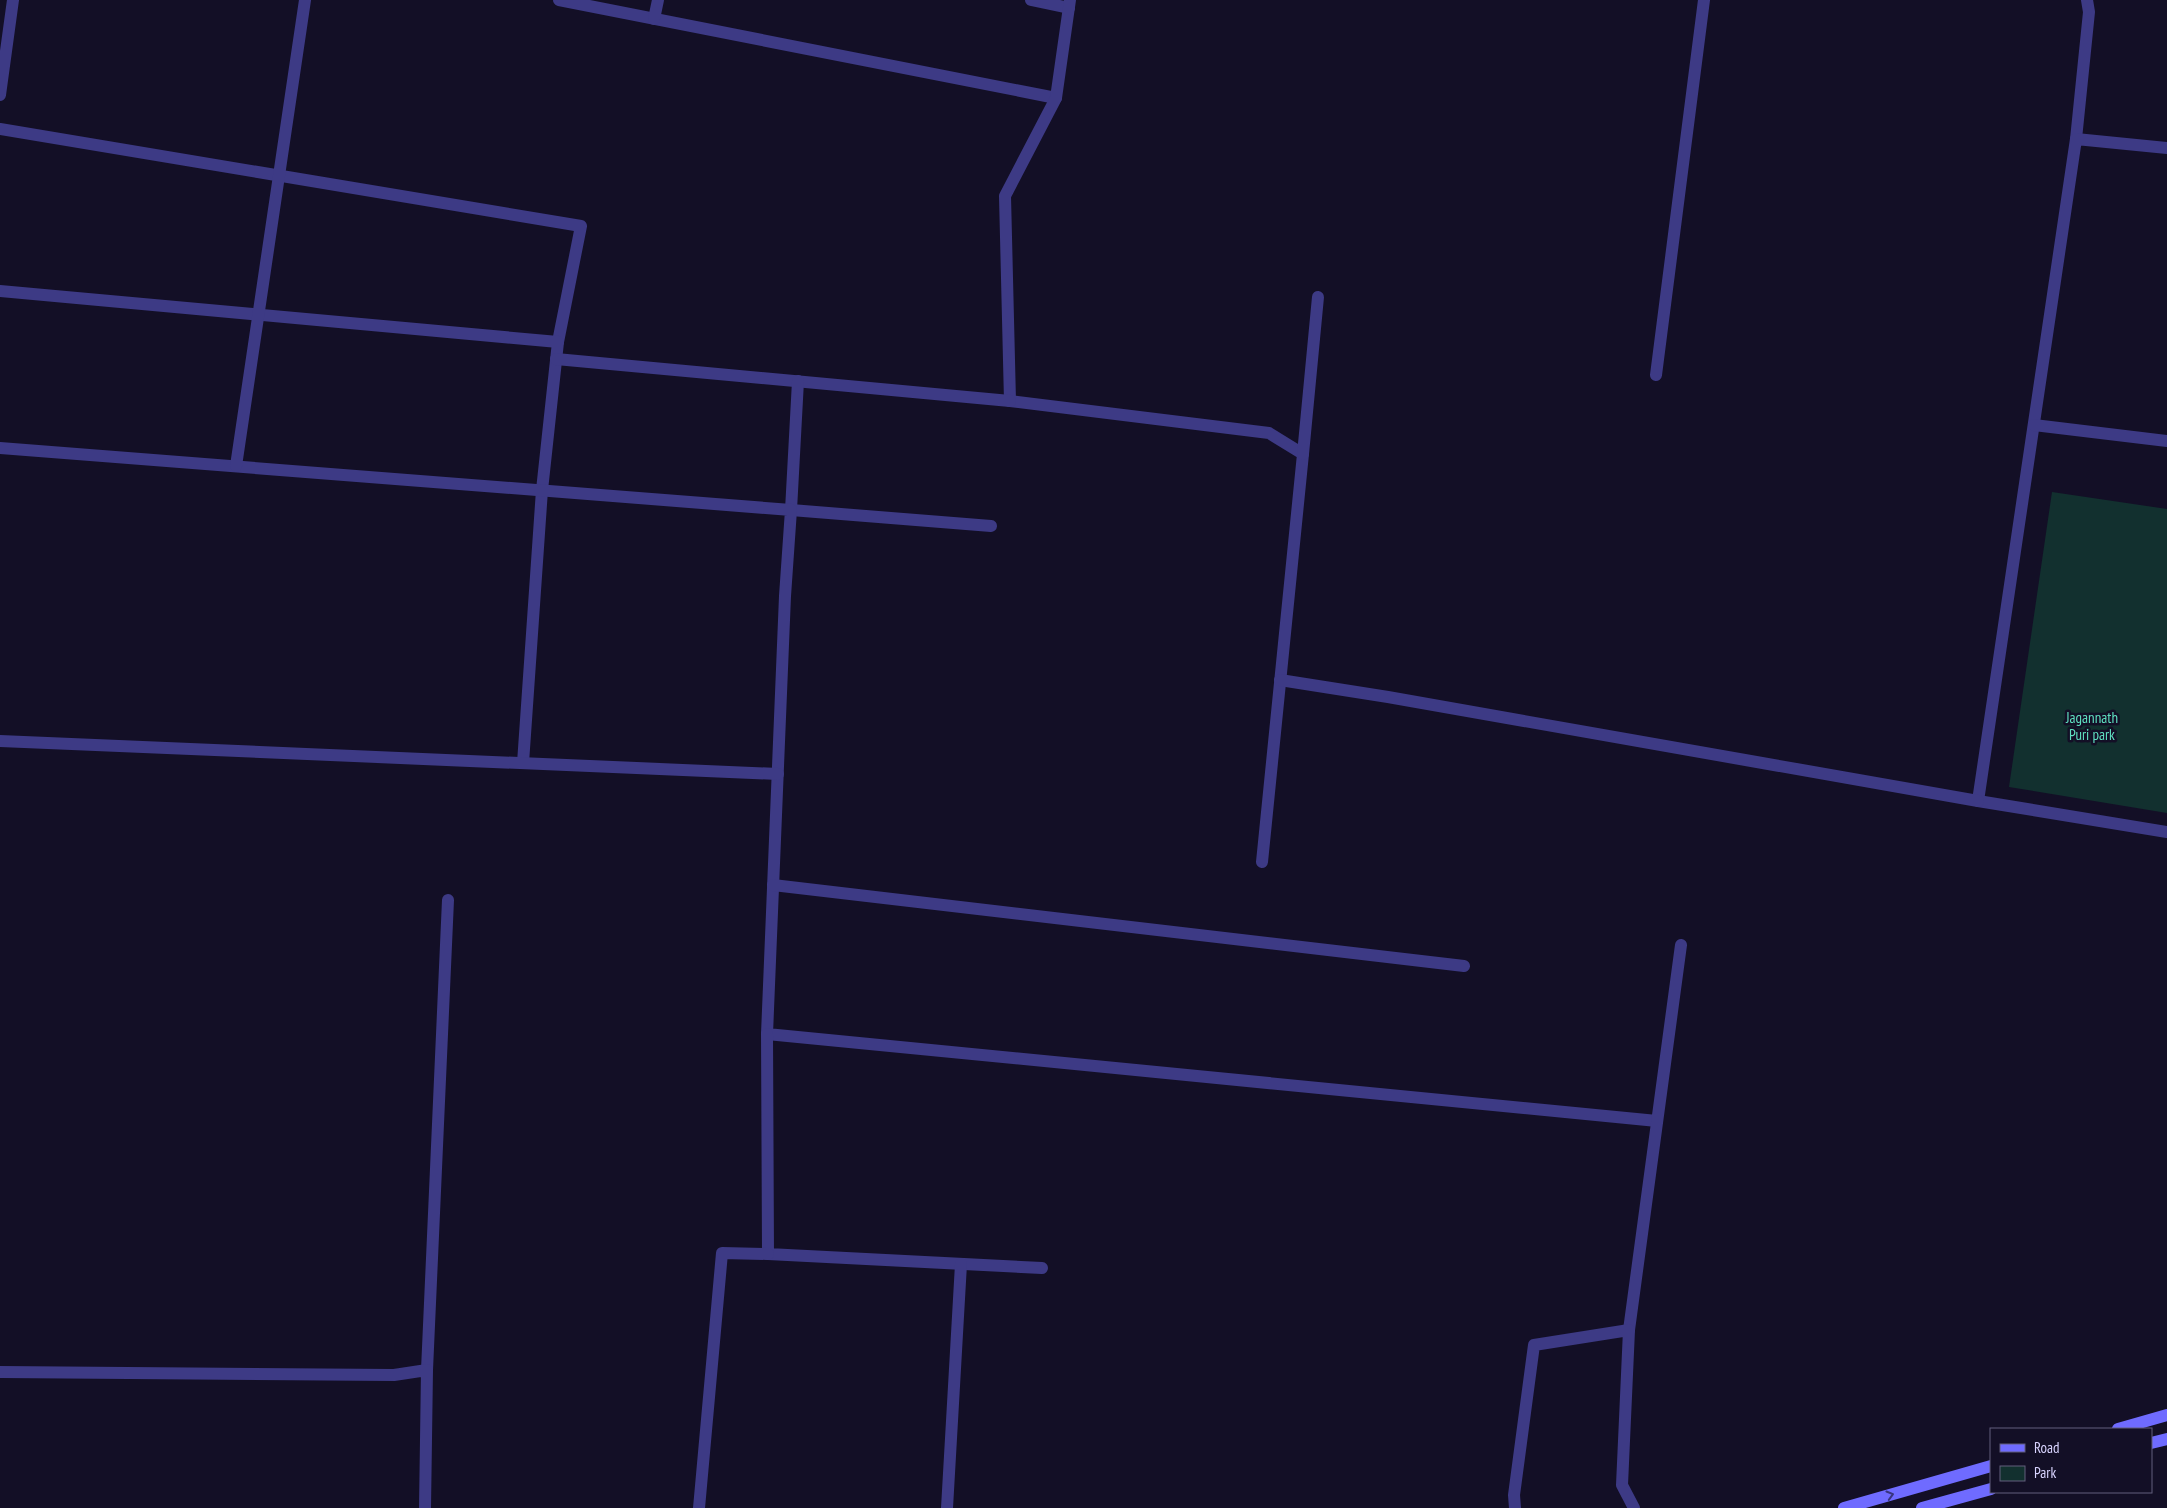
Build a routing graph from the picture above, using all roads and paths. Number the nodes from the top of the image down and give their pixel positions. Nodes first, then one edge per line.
1 (13, 0) edge
2 (305, 0) edge
3 (658, 0) edge
4 (1031, 0) edge
5 (1704, 0) edge
6 (2087, 0) edge
7 (566, 1) edge
8 (1070, 4) edge
9 (654, 19) junction
10 (4, 38) edge
11 (0, 95) edge
12 (1056, 98) junction
13 (0, 129) edge
14 (2076, 139) junction
15 (2167, 148) edge
16 (279, 175) junction
17 (0, 290) edge
18 (1318, 297) dead end
19 (259, 315) junction
20 (558, 342) junction
21 (556, 359) junction
22 (1656, 375) dead end
23 (798, 381) junction
24 (1010, 401) junction
25 (2034, 425) junction
26 (2167, 441) edge
27 (0, 448) edge
28 (1302, 454) junction
29 (236, 466) junction
30 (542, 490) junction
31 (791, 510) junction
32 (991, 526) dead end
33 (1280, 680) junction
34 (0, 741) edge
35 (523, 763) junction
36 (778, 774) junction
37 (1978, 801) junction
38 (2167, 832) edge
39 (1262, 862) dead end
40 (773, 885) junction
41 (448, 900) dead end
42 (1681, 944) dead end
43 (1464, 966) dead end
44 (767, 1034) junction
45 (1657, 1122) junction
46 (768, 1254) junction
47 (961, 1264) junction
48 (1042, 1268) dead end
49 (1629, 1330) junction
50 (427, 1370) junction
51 (0, 1372) edge
52 (2167, 1415) edge
53 (2122, 1428) edge
54 (2167, 1439) edge
55 (2152, 1444) edge
56 (1990, 1466) edge
57 (1990, 1488) edge
58 (425, 1508) edge
59 (699, 1508) edge
60 (947, 1508) edge
61 (1515, 1508) edge
62 (1634, 1508) edge
63 (1844, 1508) edge
64 (1922, 1508) edge

1 - 10 street
2 - 16 street
3 - 9 street
4 - 8 street
5 - 22 street
6 - 14 street
7 - 9 street
8 - 12 street
9 - 12 street
10 - 11 street
12 - 24 street
13 - 16 street
14 - 15 street
14 - 25 street
16 - 19 street
16 - 20 street
17 - 19 street
18 - 28 street
19 - 20 street
19 - 29 street
20 - 21 street
21 - 23 street
21 - 30 street
23 - 24 street
23 - 31 street
24 - 28 street
25 - 26 street
25 - 37 street
27 - 29 street
28 - 33 street
29 - 30 street
30 - 31 street
30 - 35 street
31 - 32 street
31 - 36 street
33 - 37 street
33 - 39 street
34 - 35 street
35 - 36 street
36 - 40 street
37 - 38 street
40 - 43 street
40 - 44 street
41 - 50 street
42 - 45 street
44 - 45 street
44 - 46 street
45 - 49 street
46 - 47 street
46 - 59 street
47 - 48 street
47 - 60 street
49 - 61 street
49 - 62 street
50 - 51 street
50 - 58 street
52 - 53 main road
54 - 55 main road
63 -> 56 main road
57 - 64 main road

